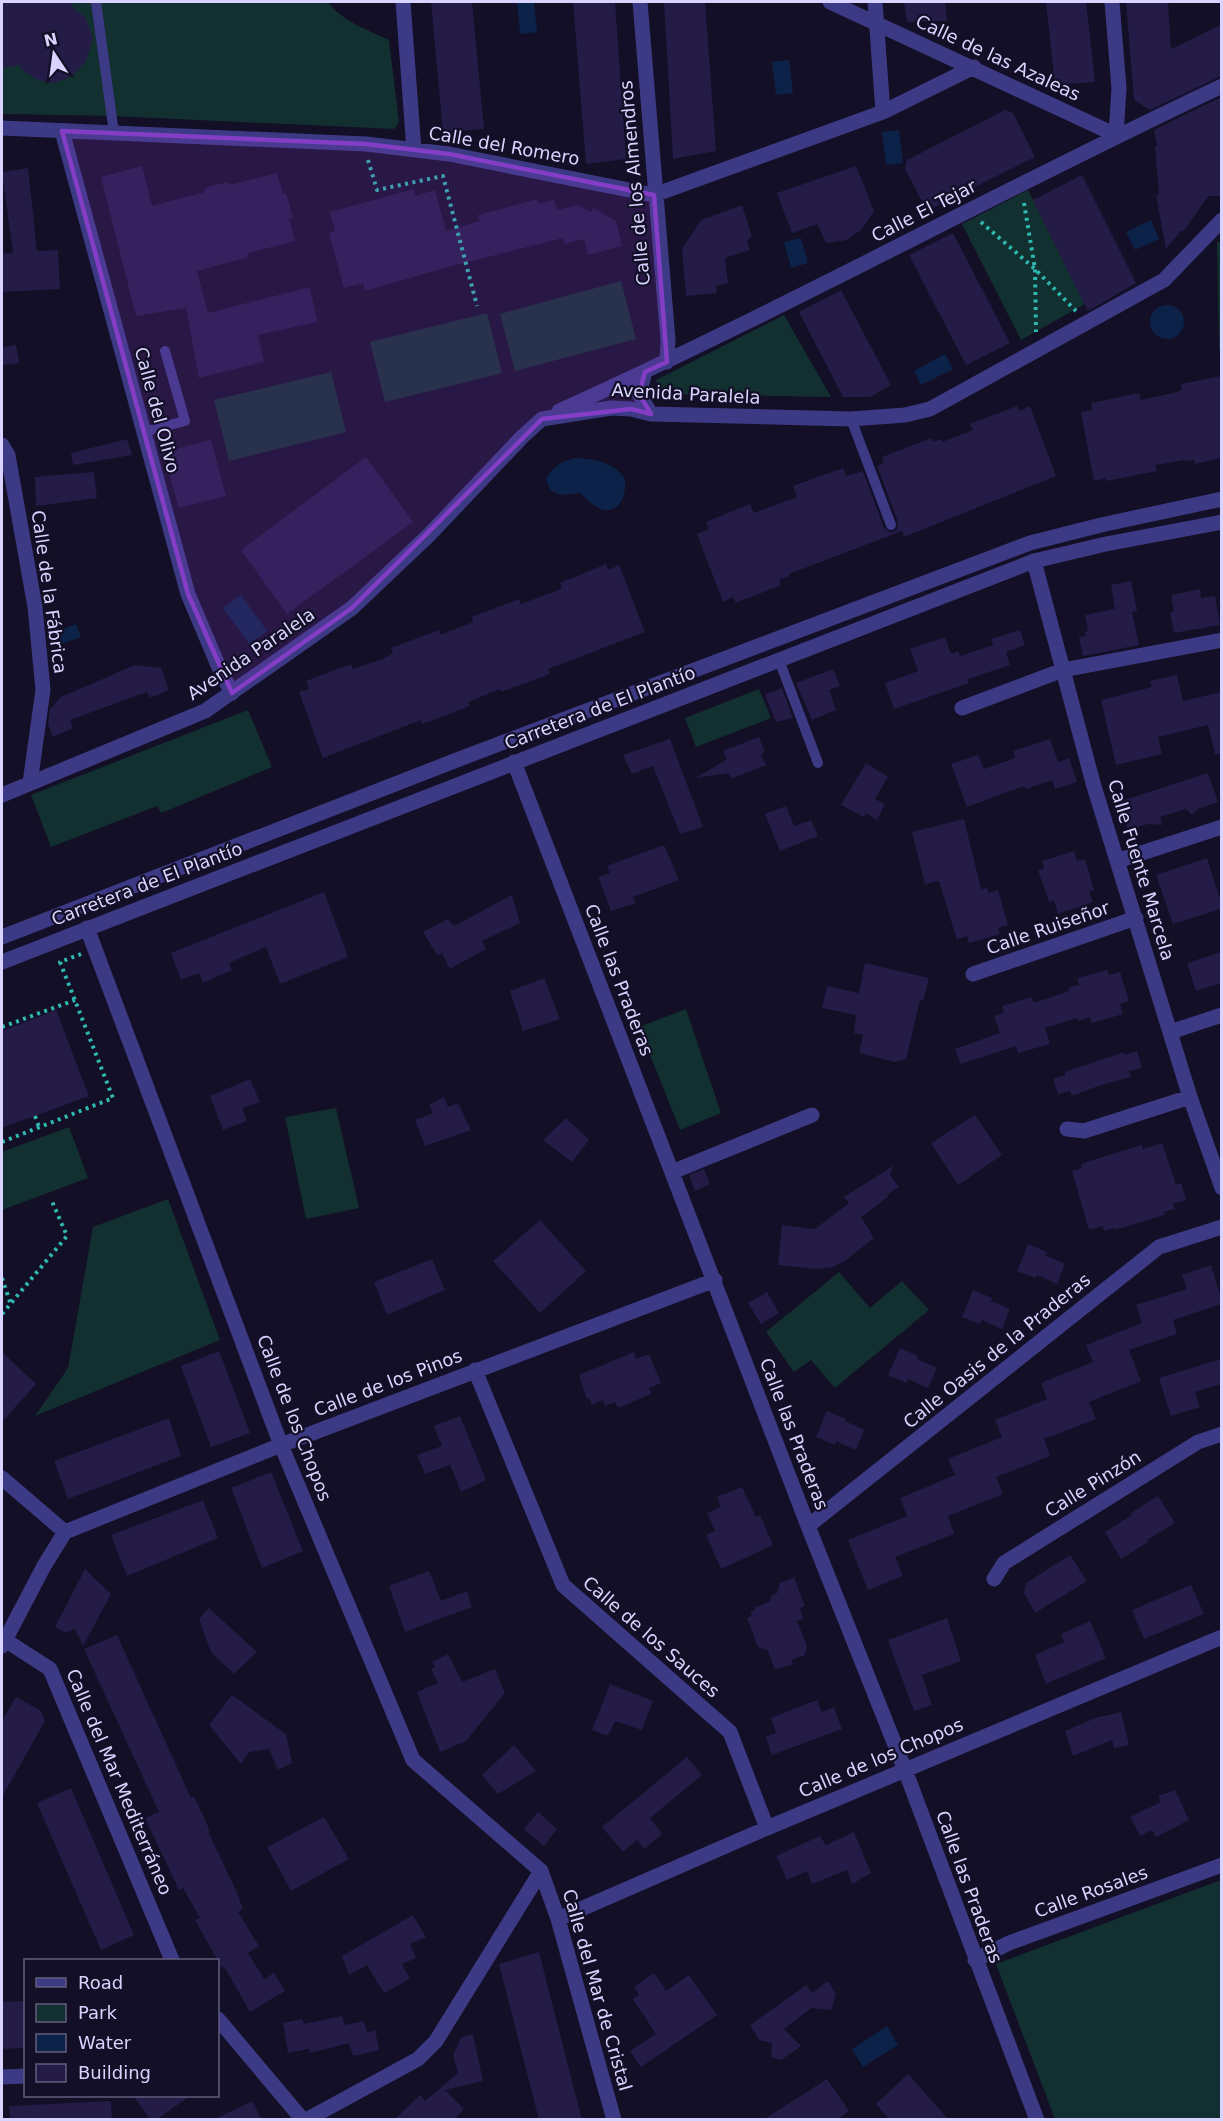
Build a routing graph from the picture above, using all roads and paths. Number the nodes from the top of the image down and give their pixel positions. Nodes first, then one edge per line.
1 (96, 2) edge
2 (403, 2) edge
3 (640, 2) edge
4 (830, 2) edge
5 (875, 2) edge
6 (1112, 2) edge
7 (877, 23) junction
8 (974, 67) junction
9 (1221, 86) edge
10 (883, 112) junction
11 (2, 128) edge
12 (62, 131) junction
13 (114, 133) junction
14 (1116, 135) junction
15 (366, 144) junction
16 (414, 150) junction
17 (1021, 184) junction
18 (654, 195) junction
19 (969, 211) junction
20 (1221, 220) edge
21 (1035, 269) junction
22 (477, 306) dead end
23 (1087, 322) junction
24 (1036, 350) junction
25 (165, 351) dead end
26 (666, 362) junction
27 (645, 372) junction
28 (651, 414) junction
29 (542, 419) junction
30 (851, 419) junction
31 (143, 432) junction
32 (2, 445) edge
33 (1221, 499) edge
34 (1221, 522) edge
35 (891, 525) dead end
36 (1035, 561) junction
37 (1221, 640) edge
38 (779, 660) junction
39 (1063, 670) junction
40 (232, 693) junction
41 (962, 708) dead end
42 (514, 762) junction
43 (818, 763) dead end
44 (30, 783) junction
45 (2, 795) edge
46 (1221, 827) edge
47 (1117, 861) junction
48 (1136, 918) junction
49 (87, 928) junction
50 (2, 937) edge
51 (95, 949) junction
52 (2, 962) edge
53 (973, 974) dead end
54 (75, 1000) junction
55 (1221, 1015) edge
56 (2, 1029) edge
57 (1170, 1032) junction
58 (1190, 1097) junction
59 (812, 1115) dead end
60 (35, 1116) dead end
61 (39, 1127) junction
62 (1067, 1129) dead end
63 (2, 1142) edge
64 (672, 1172) junction
65 (1221, 1188) edge
66 (51, 1199) dead end
67 (1221, 1227) edge
68 (2, 1278) edge
69 (715, 1280) junction
70 (11, 1303) junction
71 (2, 1314) edge
72 (475, 1370) junction
73 (1221, 1434) edge
74 (281, 1445) junction
75 (2, 1478) edge
76 (808, 1526) junction
77 (65, 1532) junction
78 (994, 1579) dead end
79 (1221, 1637) edge
80 (3, 1643) edge
81 (905, 1770) junction
82 (766, 1828) junction
83 (1221, 1864) edge
84 (541, 1871) junction
85 (558, 1919) junction
86 (172, 1959) edge
87 (975, 1960) junction
88 (219, 2020) edge
89 (24, 2076) edge
90 (2, 2077) edge
91 (305, 2120) edge
92 (614, 2120) edge
93 (1037, 2120) edge

1 - 13 lane
2 - 16 street
3 - 18 street, Calle de los Almendros
4 - 7 street, Calle de las Azaleas
5 - 7 street
6 - 14 street
7 - 8 street, Calle de las Azaleas
7 - 10 street
8 - 10 street
8 - 14 street, Calle de las Azaleas
9 - 14 street, Calle El Tejar
10 - 18 street
11 - 12 street, Calle del Romero
12 - 13 street, Calle del Romero
12 - 31 street, Calle del Olivo
13 - 15 street, Calle del Romero
14 - 17 street, Calle El Tejar
15 - 16 street, Calle del Romero
15 - 22 path
16 - 18 street, Calle del Romero
17 - 19 street, Calle El Tejar
17 - 21 path
18 - 26 street, Calle de los Almendros
19 - 21 path
19 - 26 street, Calle El Tejar
20 - 23 street, Avenida Paralela
21 - 23 path
21 - 24 path
23 - 24 street, Avenida Paralela
24 - 30 street, Avenida Paralela
25 - 31 lane
26 - 27 street, Calle El Tejar
27 - 28 street
27 - 29 street, Calle El Tejar
28 - 29 street, Avenida Paralela
28 - 30 street, Avenida Paralela
29 - 40 street, Avenida Paralela
30 - 35 lane
31 - 40 street, Calle del Olivo
32 - 44 street, Calle de la Fábrica
33 - 50 street, Carretera de El Plantío
34 - 36 street, Carretera de El Plantío
36 - 38 street, Carretera de El Plantío
36 - 39 street, Calle Fuente Marcela
37 - 39 street
38 - 42 street, Carretera de El Plantío
38 - 43 lane
39 - 41 street
39 - 47 street, Calle Fuente Marcela
40 - 44 street, Avenida Paralela
42 - 49 street, Carretera de El Plantío
42 - 64 street, Calle las Praderas
44 - 45 street, Avenida Paralela
46 - 47 street
47 - 48 street, Calle Fuente Marcela
48 - 53 street, Calle Ruiseñor
48 - 57 street, Calle Fuente Marcela
49 - 51 street, Calle de los Chopos
49 - 52 street, Carretera de El Plantío
51 - 54 path
51 - 74 street, Calle de los Chopos
54 - 56 path
54 - 61 path
55 - 57 street
57 - 58 street, Calle Fuente Marcela
58 - 62 street
58 - 65 street, Calle Fuente Marcela
59 - 64 street
60 - 61 path
61 - 63 path
64 - 69 street, Calle las Praderas
66 - 70 path
67 - 76 street, Calle Oasis de la Praderas
68 - 70 path
69 - 72 street, Calle de los Pinos
69 - 76 street, Calle las Praderas
70 - 71 path
72 - 74 street, Calle de los Pinos
72 - 82 street, Calle de los Sauces
73 - 78 street, Calle Pinzón
74 - 77 street, Calle de los Pinos
74 - 84 street, Calle de los Chopos
75 - 77 street
76 - 81 street, Calle las Praderas
77 - 80 street
79 - 81 street, Calle de los Chopos
80 - 86 street, Calle del Mar Mediterráneo
81 - 82 street, Calle de los Chopos
81 - 87 street, Calle las Praderas
82 - 85 street, Calle de los Chopos
83 - 87 street, Calle Rosales
84 - 85 street, Calle del Mar de Cristal
84 - 91 street
85 - 92 street, Calle del Mar de Cristal
87 - 93 street, Calle las Praderas
88 - 91 street
89 - 90 street

